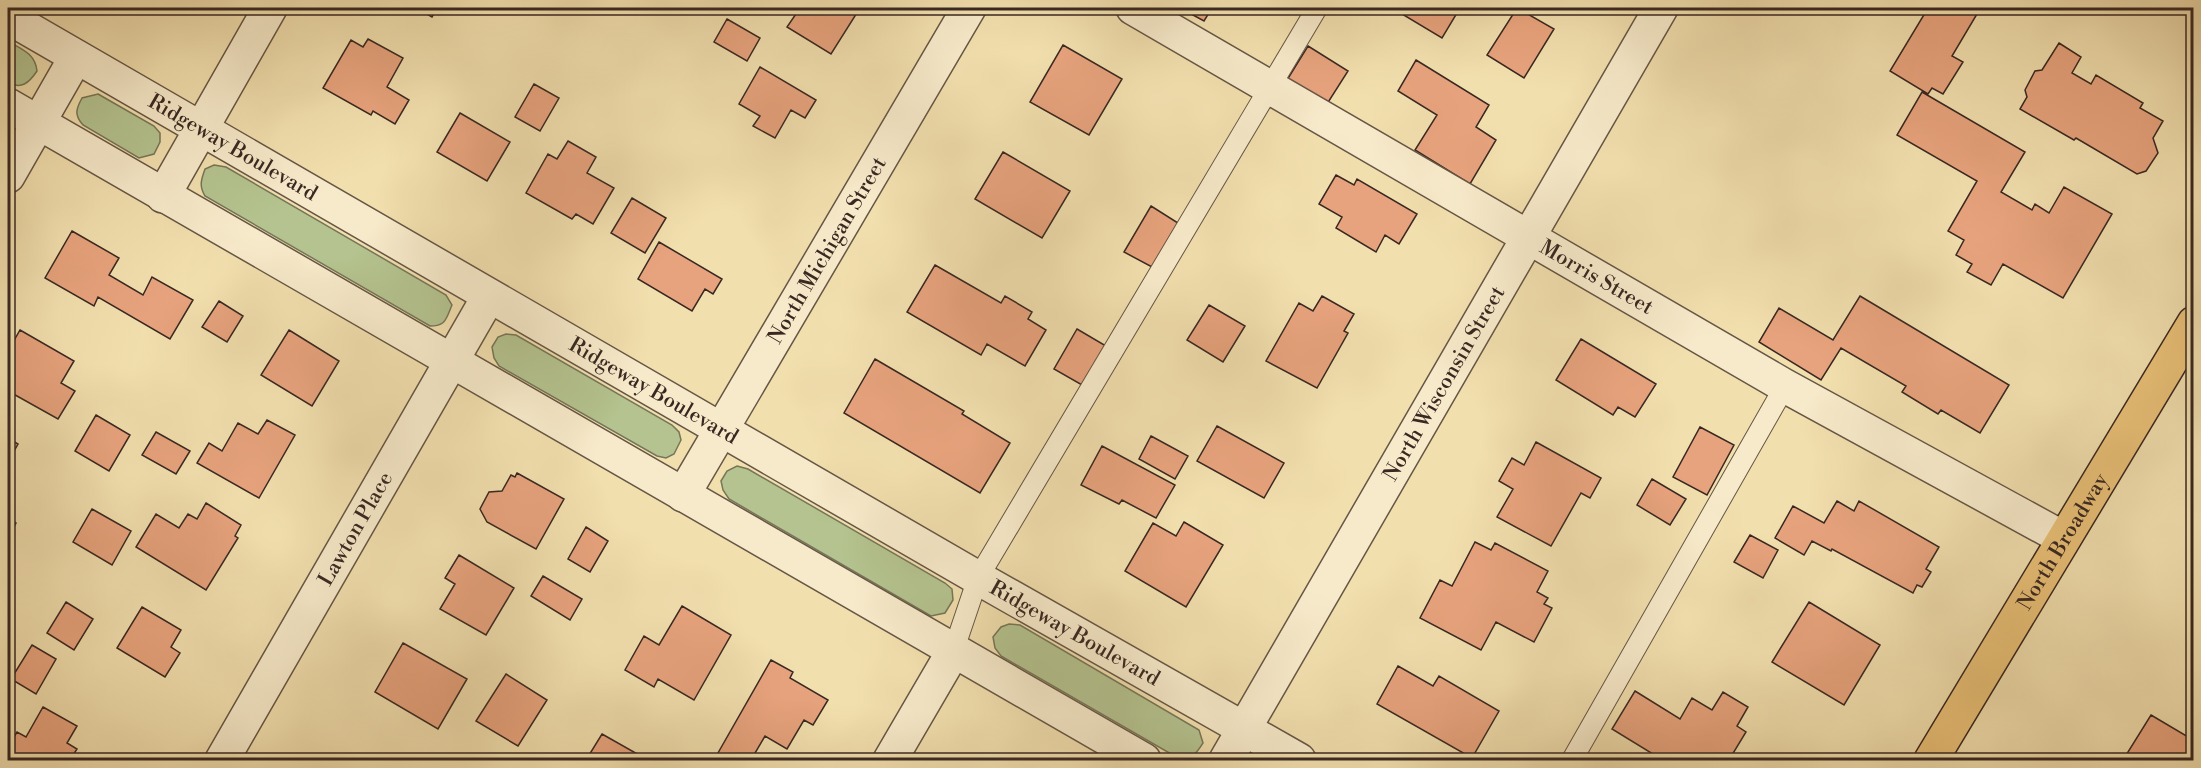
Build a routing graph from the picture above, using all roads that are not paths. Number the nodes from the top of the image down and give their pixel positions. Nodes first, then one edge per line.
1 (270, 8) edge
2 (969, 8) edge
3 (1133, 8) edge
4 (1317, 8) edge
5 (1662, 8) edge
6 (8, 17) edge
7 (76, 57) junction
8 (1270, 88) junction
9 (8, 105) edge
10 (39, 123) junction
11 (201, 127) junction
12 (8, 176) edge
13 (163, 196) junction
14 (1528, 237) junction
15 (489, 296) junction
16 (2193, 323) edge
17 (451, 362) junction
18 (1785, 386) junction
19 (721, 428) junction
20 (683, 495) junction
21 (2063, 538) junction
22 (978, 578) junction
23 (953, 652) junction
24 (1245, 728) junction
25 (222, 760) edge
26 (890, 760) edge
27 (1144, 760) edge
28 (1226, 760) edge
29 (1299, 760) edge
30 (1572, 760) edge
31 (1931, 760) edge

1 - 11 street
2 - 19 street, North Michigan Street
3 - 8 street, Morris Street
4 - 8 lane
5 - 14 street, North Wisconsin Street
6 - 7 street, Ridgeway Boulevard
7 - 10 street
7 - 11 street, Ridgeway Boulevard
8 - 14 street, Morris Street
8 - 22 lane
9 - 10 street
10 - 12 street
10 - 13 street
11 - 13 street
11 - 15 street, Ridgeway Boulevard
13 - 17 street
14 - 18 street, Morris Street
14 - 24 street, North Wisconsin Street
15 - 17 street, Lawton Place
15 - 19 street, Ridgeway Boulevard
16 - 21 main road, North Broadway
17 - 20 street
17 - 25 street, Lawton Place
18 - 21 street, Morris Street
18 - 30 lane
19 - 20 street, North Michigan Street
19 - 22 street, Ridgeway Boulevard
20 - 23 street
21 - 31 main road, North Broadway
22 - 23 lane
22 - 24 street, Ridgeway Boulevard
23 - 26 street
23 - 27 street
24 - 28 street, North Wisconsin Street
24 - 29 street, Ridgeway Boulevard

